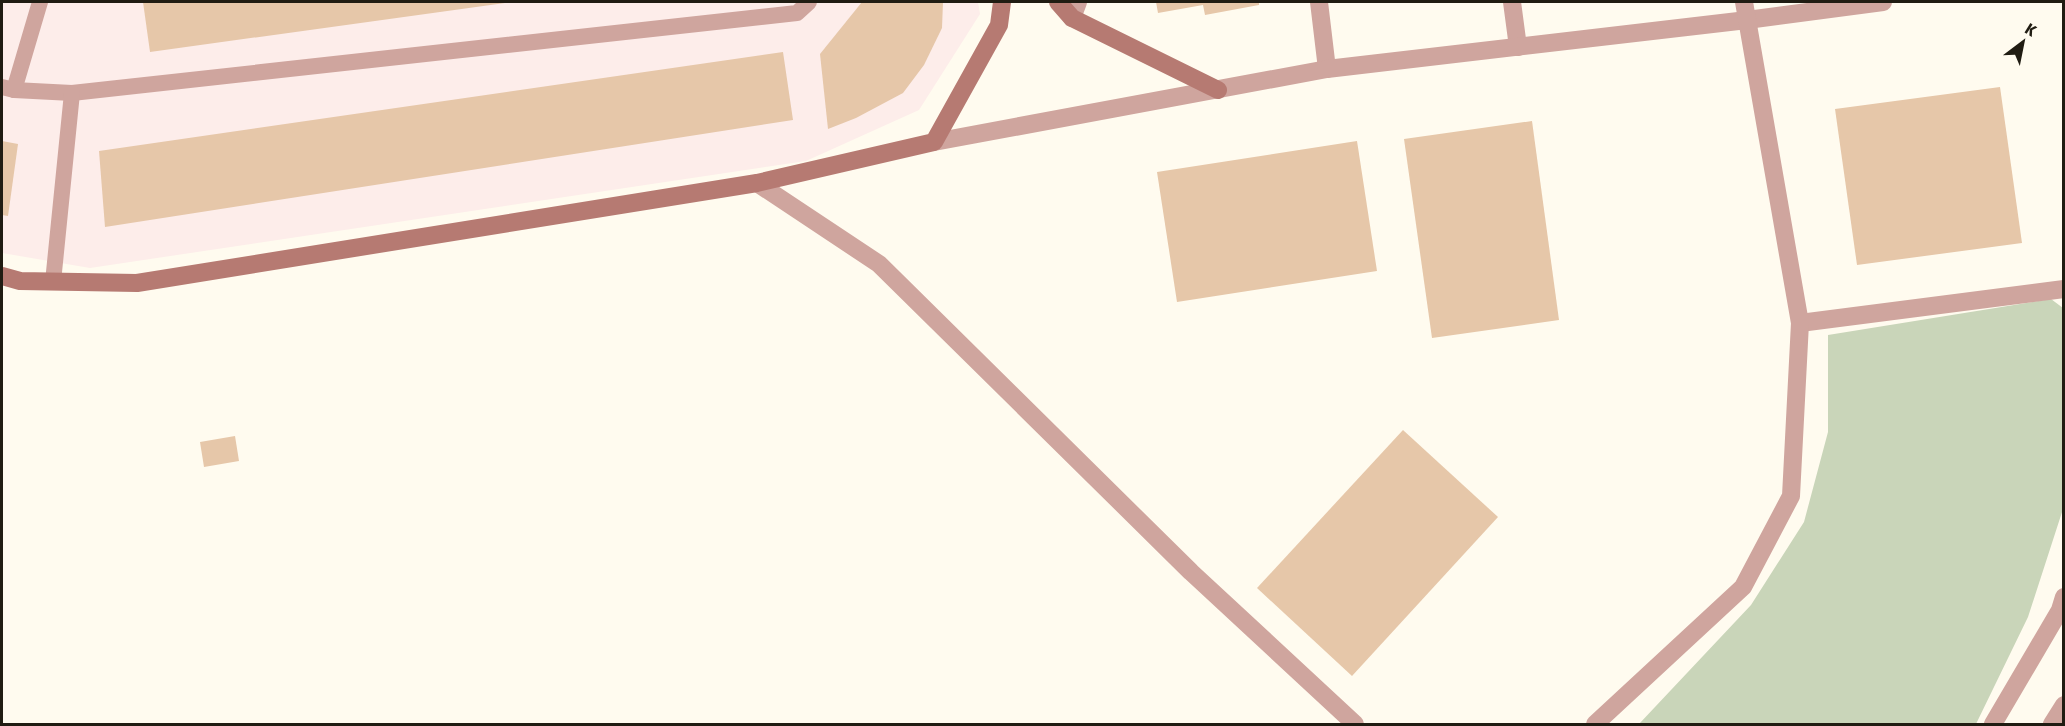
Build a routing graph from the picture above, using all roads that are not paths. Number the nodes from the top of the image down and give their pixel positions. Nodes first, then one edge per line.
1 (40, 2) edge
2 (809, 2) edge
3 (1002, 2) edge
4 (1058, 2) edge
5 (1319, 2) edge
6 (1512, 2) edge
7 (1744, 2) edge
8 (1882, 2) edge
9 (1075, 10) edge
10 (1747, 20) junction
11 (1518, 47) junction
12 (1327, 69) junction
13 (8, 89) edge
14 (1218, 90) junction
15 (72, 93) junction
16 (934, 142) junction
17 (757, 183) junction
18 (2, 276) edge
19 (53, 282) junction
20 (2064, 290) edge
21 (1800, 323) junction
22 (2064, 597) edge
23 (2064, 705) edge
24 (1354, 724) edge
25 (1594, 724) edge
26 (1993, 724) edge
27 (2052, 724) edge

1 - 13 lane
2 - 15 lane
3 - 16 street
4 - 9 street
5 - 12 street
6 - 11 street
7 - 10 street
8 - 10 street
9 - 14 street
10 - 11 street
10 - 21 street
11 - 12 street
12 - 14 street
13 - 15 lane
14 - 16 street
15 - 19 lane
16 - 17 street
17 - 19 street
17 - 24 street
18 - 19 street
20 - 21 street
21 - 25 street
22 - 26 street
23 - 27 street

